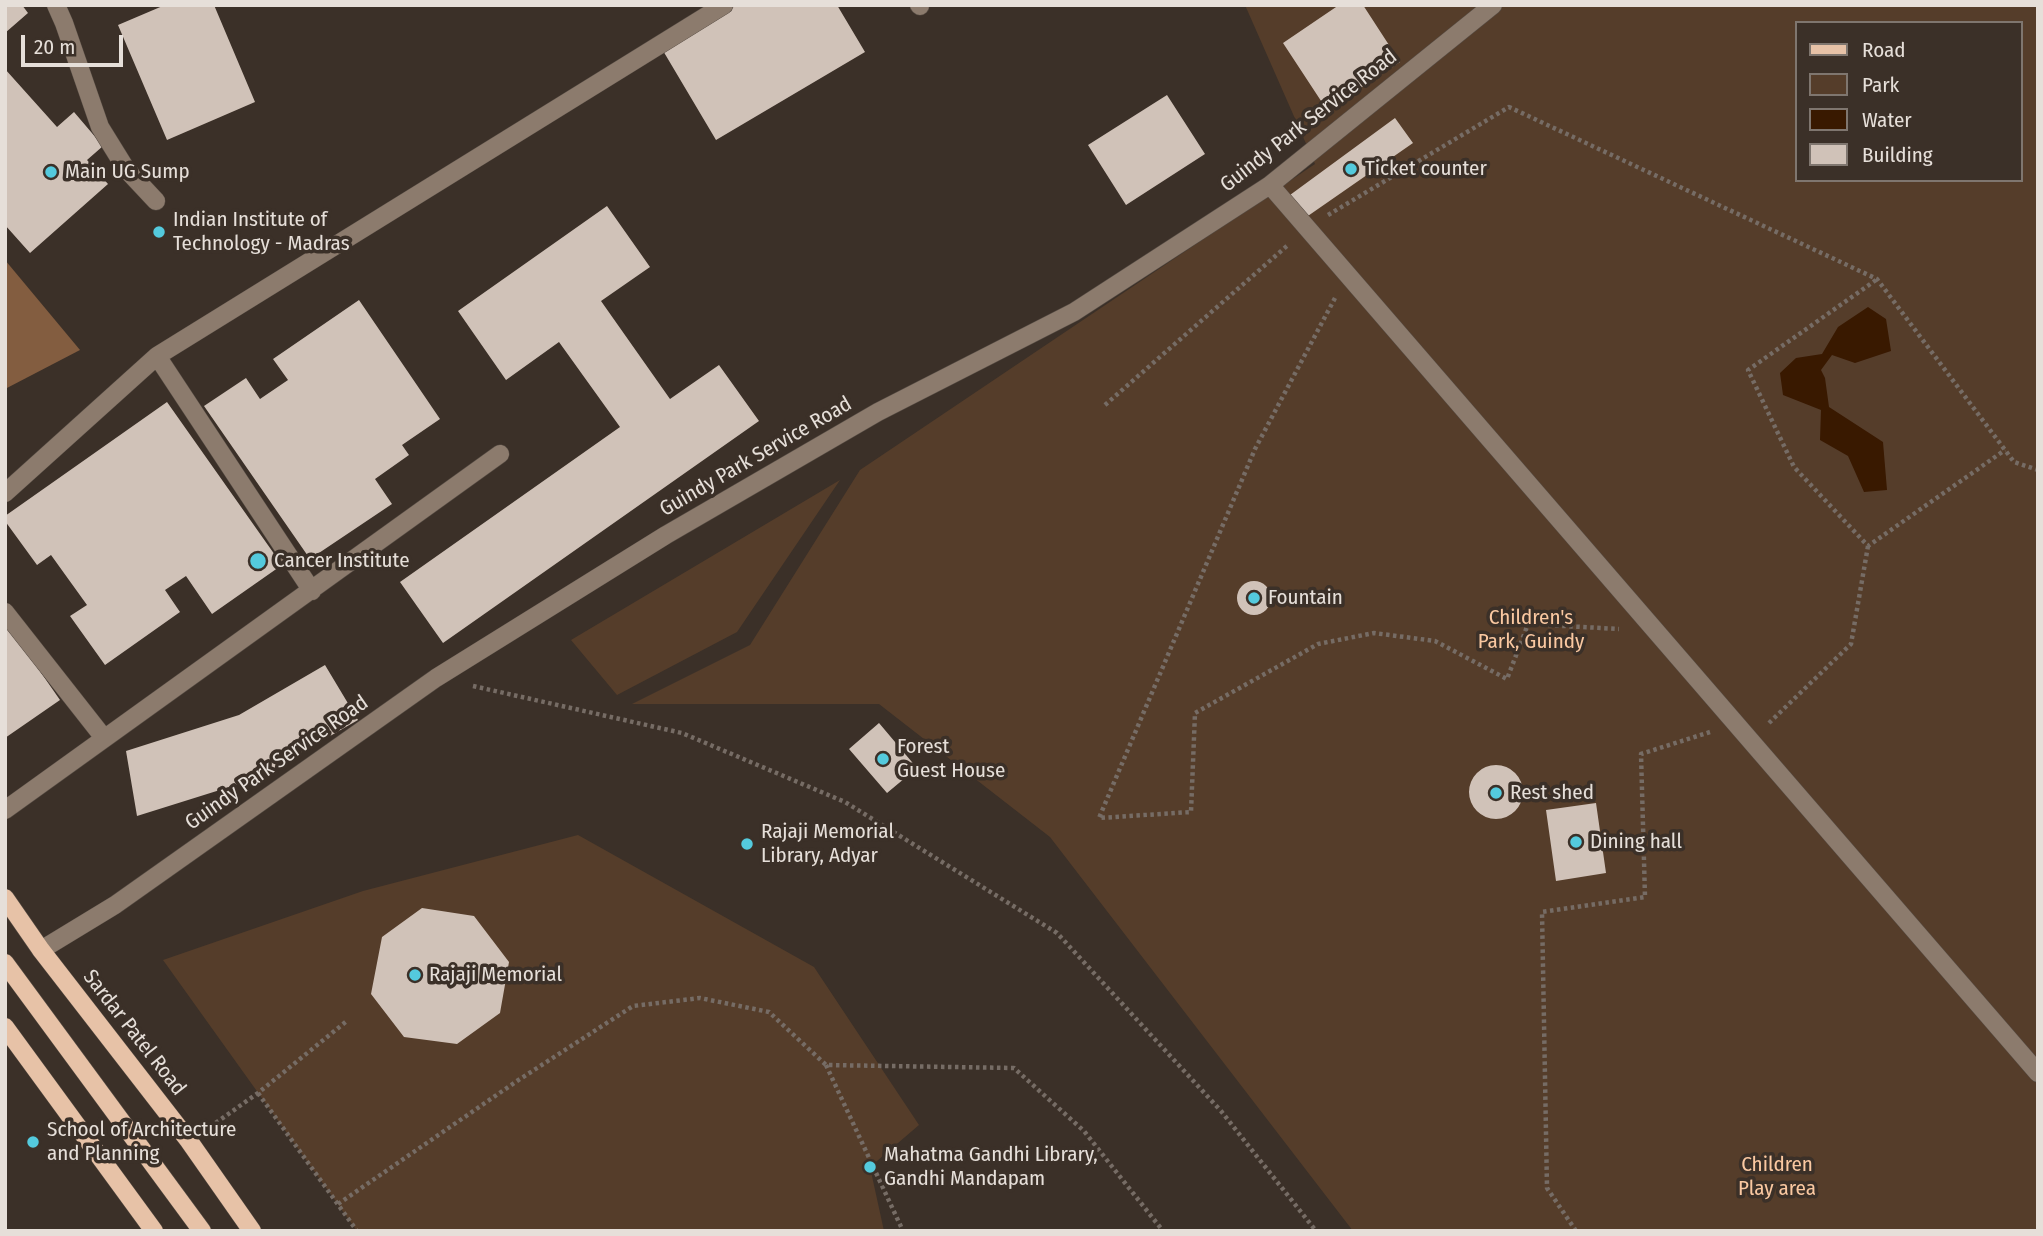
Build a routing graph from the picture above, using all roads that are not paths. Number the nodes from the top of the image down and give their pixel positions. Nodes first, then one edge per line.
1 (56, 5) edge
2 (724, 5) edge
3 (1493, 5) edge
4 (1270, 185) junction
5 (156, 201) dead end
6 (157, 356) junction
7 (500, 454) dead end
8 (5, 493) edge
9 (312, 591) junction
10 (5, 612) edge
11 (104, 738) junction
12 (5, 810) edge
13 (5, 898) edge
14 (41, 950) junction
15 (5, 962) edge
16 (5, 1027) edge
17 (2038, 1073) edge
18 (154, 1231) edge
19 (202, 1231) edge
20 (252, 1231) edge

1 - 5 lane
2 - 6 lane
3 - 4 lane, Guindy Park Service Road
4 - 14 lane, Guindy Park Service Road
4 - 17 lane
6 - 8 lane
6 - 9 lane
7 - 9 lane
9 - 11 lane
10 - 11 lane
11 - 12 lane
13 - 14 main road, Sardar Patel Road
14 - 20 main road, Sardar Patel Road
15 - 19 main road
16 - 18 main road

